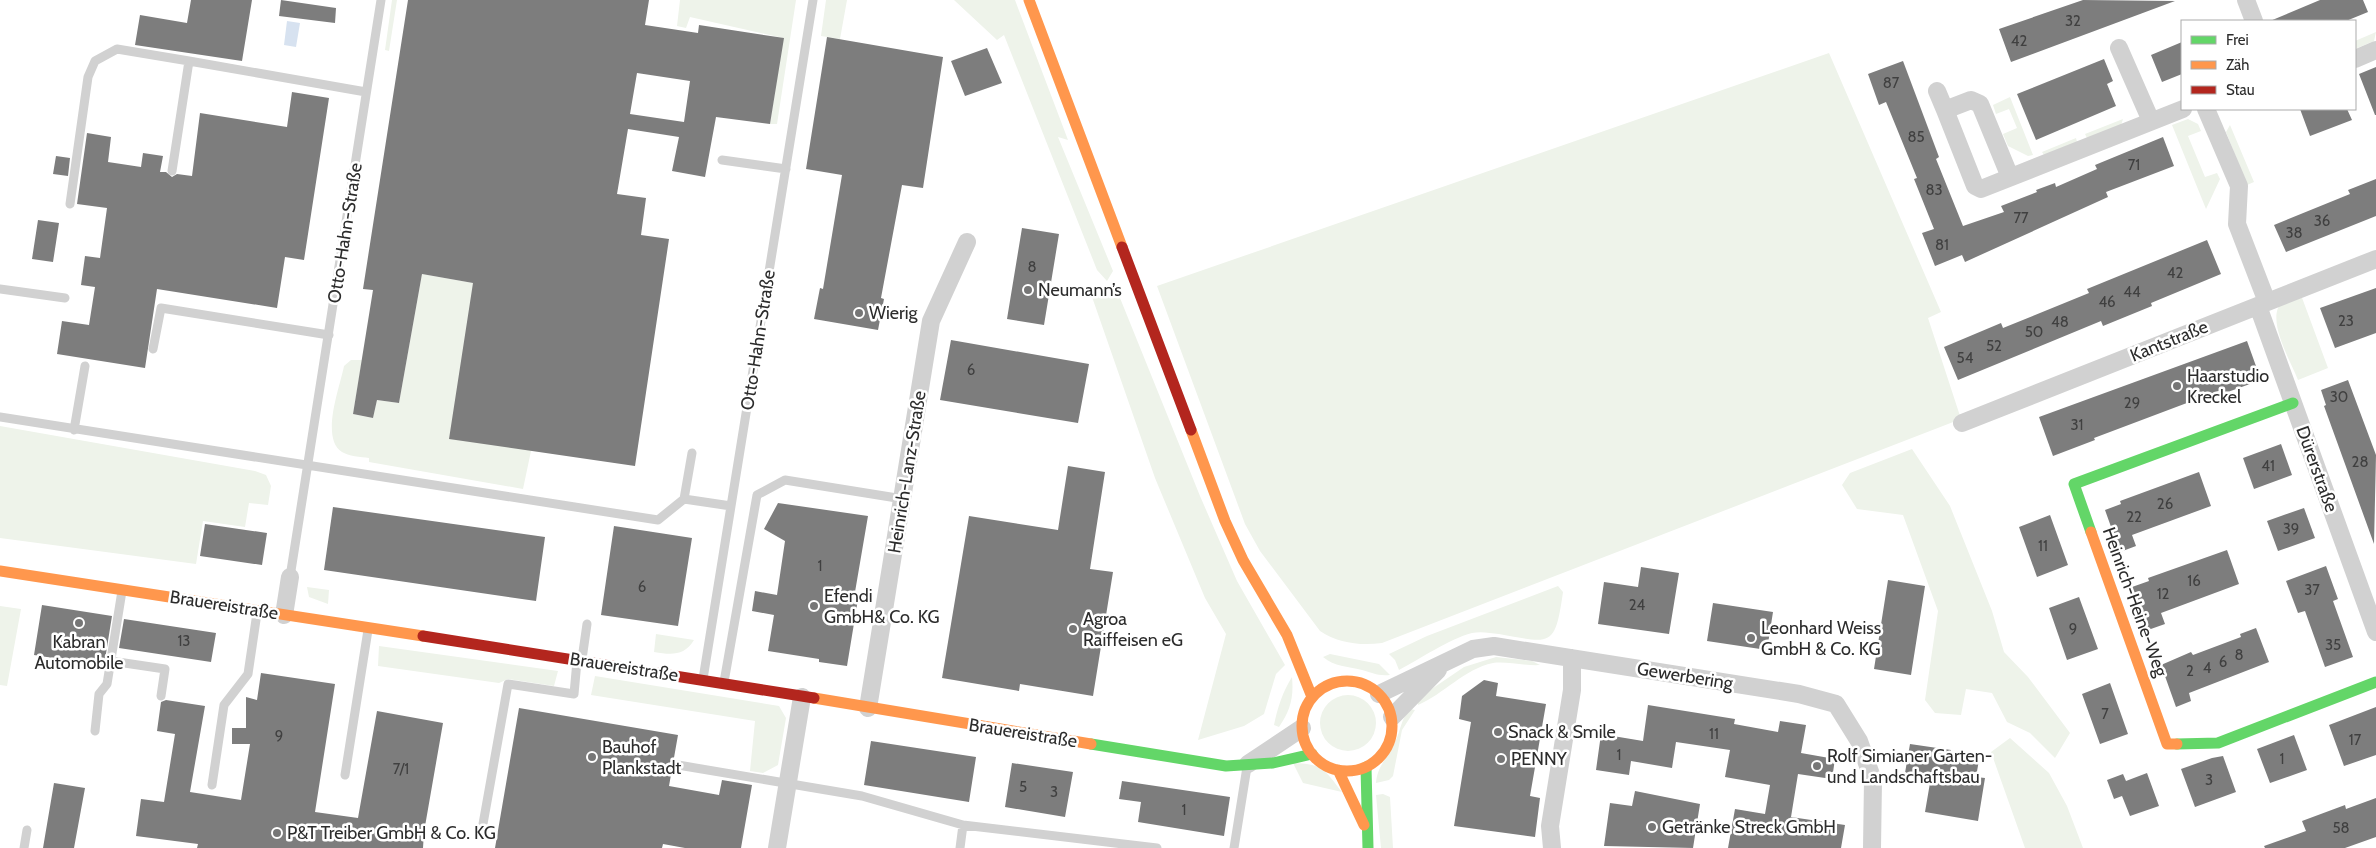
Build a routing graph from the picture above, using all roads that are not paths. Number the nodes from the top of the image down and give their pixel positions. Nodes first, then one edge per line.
1 (380, 0) edge
2 (813, 0) edge
3 (1029, 0) edge
4 (2246, 0) edge
5 (2254, 20) edge
6 (2119, 48) dead end
7 (2376, 50) edge
8 (2356, 59) edge
9 (189, 61) junction
10 (1937, 91) dead end
11 (366, 92) junction
12 (1945, 110) junction
13 (2181, 110) edge
14 (2211, 110) edge
15 (2150, 121) junction
16 (722, 160) dead end
17 (786, 168) junction
18 (172, 171) dead end
19 (2010, 177) junction
20 (70, 204) dead end
21 (967, 242) dead end
22 (2376, 259) edge
23 (0, 289) edge
24 (65, 298) dead end
25 (2262, 304) junction
26 (329, 335) junction
27 (153, 349) dead end
28 (84, 366) dead end
29 (2293, 403) junction
30 (0, 417) edge
31 (1962, 423) dead end
32 (74, 430) junction
33 (692, 453) dead end
34 (306, 465) junction
35 (684, 499) junction
36 (904, 499) junction
37 (731, 506) junction
38 (0, 571) edge
39 (290, 577) joint
40 (123, 590) junction
41 (258, 610) junction
42 (284, 615) junction
43 (587, 624) dead end
44 (368, 628) junction
45 (2376, 632) edge
46 (1287, 635) junction
47 (1306, 653) dead end
48 (1572, 658) junction
49 (579, 660) junction
50 (112, 661) junction
51 (1446, 663) junction
52 (1324, 671) dead end
53 (703, 680) junction
54 (1335, 682) junction
55 (2376, 682) edge
56 (724, 683) junction
57 (1379, 694) junction
58 (161, 696) dead end
59 (802, 697) junction
60 (1312, 697) junction
61 (868, 708) junction
62 (1392, 717) junction
63 (1302, 728) junction
64 (95, 731) dead end
65 (1312, 754) junction
66 (678, 765) dead end
67 (1247, 765) junction
68 (1366, 767) junction
69 (1338, 770) junction
70 (345, 775) dead end
71 (788, 784) junction
72 (212, 785) dead end
73 (483, 824) dead end
74 (963, 825) junction
75 (1364, 825) junction
76 (27, 830) dead end
77 (24, 848) edge
78 (777, 848) edge
79 (960, 848) edge
80 (1157, 848) edge
81 (1234, 848) edge
82 (1368, 848) edge
83 (1552, 848) edge
84 (1872, 848) edge

1 - 11 lane, Otto-Hahn-Straße
2 - 17 lane, Otto-Hahn-Straße
3 - 46 street
4 - 5 street
6 - 15 street
7 - 8 street
9 - 11 lane
9 - 18 lane
9 - 20 lane
10 - 12 street
11 - 26 lane, Otto-Hahn-Straße
12 - 19 street
12 - 19 street
13 - 15 street
14 - 25 street, Dürerstraße
15 - 19 street
16 - 17 lane
17 - 37 lane, Otto-Hahn-Straße
21 - 36 street, Heinrich-Lanz-Straße
22 - 25 street, Kantstraße
23 - 24 lane
25 - 29 street, Dürerstraße
25 - 31 street, Kantstraße
26 - 27 lane
26 - 34 lane, Otto-Hahn-Straße
28 - 32 lane
29 - 45 street, Dürerstraße
29 - 55 street, Heinrich-Heine-Weg
30 - 32 lane
32 - 34 lane
33 - 35 lane
34 - 35 lane
34 - 39 lane, Otto-Hahn-Straße
35 - 37 lane
36 - 56 lane
36 - 61 street, Heinrich-Lanz-Straße
37 - 53 lane, Otto-Hahn-Straße
38 - 40 street, Brauereistraße
39 - 42 street, Otto-Hahn-Straße
40 - 41 street, Brauereistraße
40 - 50 lane
41 - 42 street, Brauereistraße
41 - 72 lane
42 - 44 street, Brauereistraße
43 - 49 lane
44 - 49 street, Brauereistraße
44 - 70 lane
46 - 47 street
46 - 60 street
48 - 51 street
48 - 83 street
48 - 84 street, Gewerbering
49 - 53 street, Brauereistraße
49 - 73 lane
50 - 58 lane
50 - 64 lane
51 - 57 street
51 - 62 street
52 - 54 street
53 - 56 street, Brauereistraße
54 - 57 street
54 - 60 street
56 - 59 street, Brauereistraße
57 - 62 street
59 - 61 street, Brauereistraße
59 - 71 street
60 - 63 street
61 - 67 street, Brauereistraße
62 - 68 street
63 - 65 street
63 - 67 street
65 - 67 street, Brauereistraße
65 - 69 street
66 - 71 lane
67 - 81 lane
68 - 69 street
68 - 75 street
69 - 75 street
71 - 74 lane
71 - 78 street
74 - 79 lane
74 - 80 lane
75 - 82 street
76 - 77 lane

